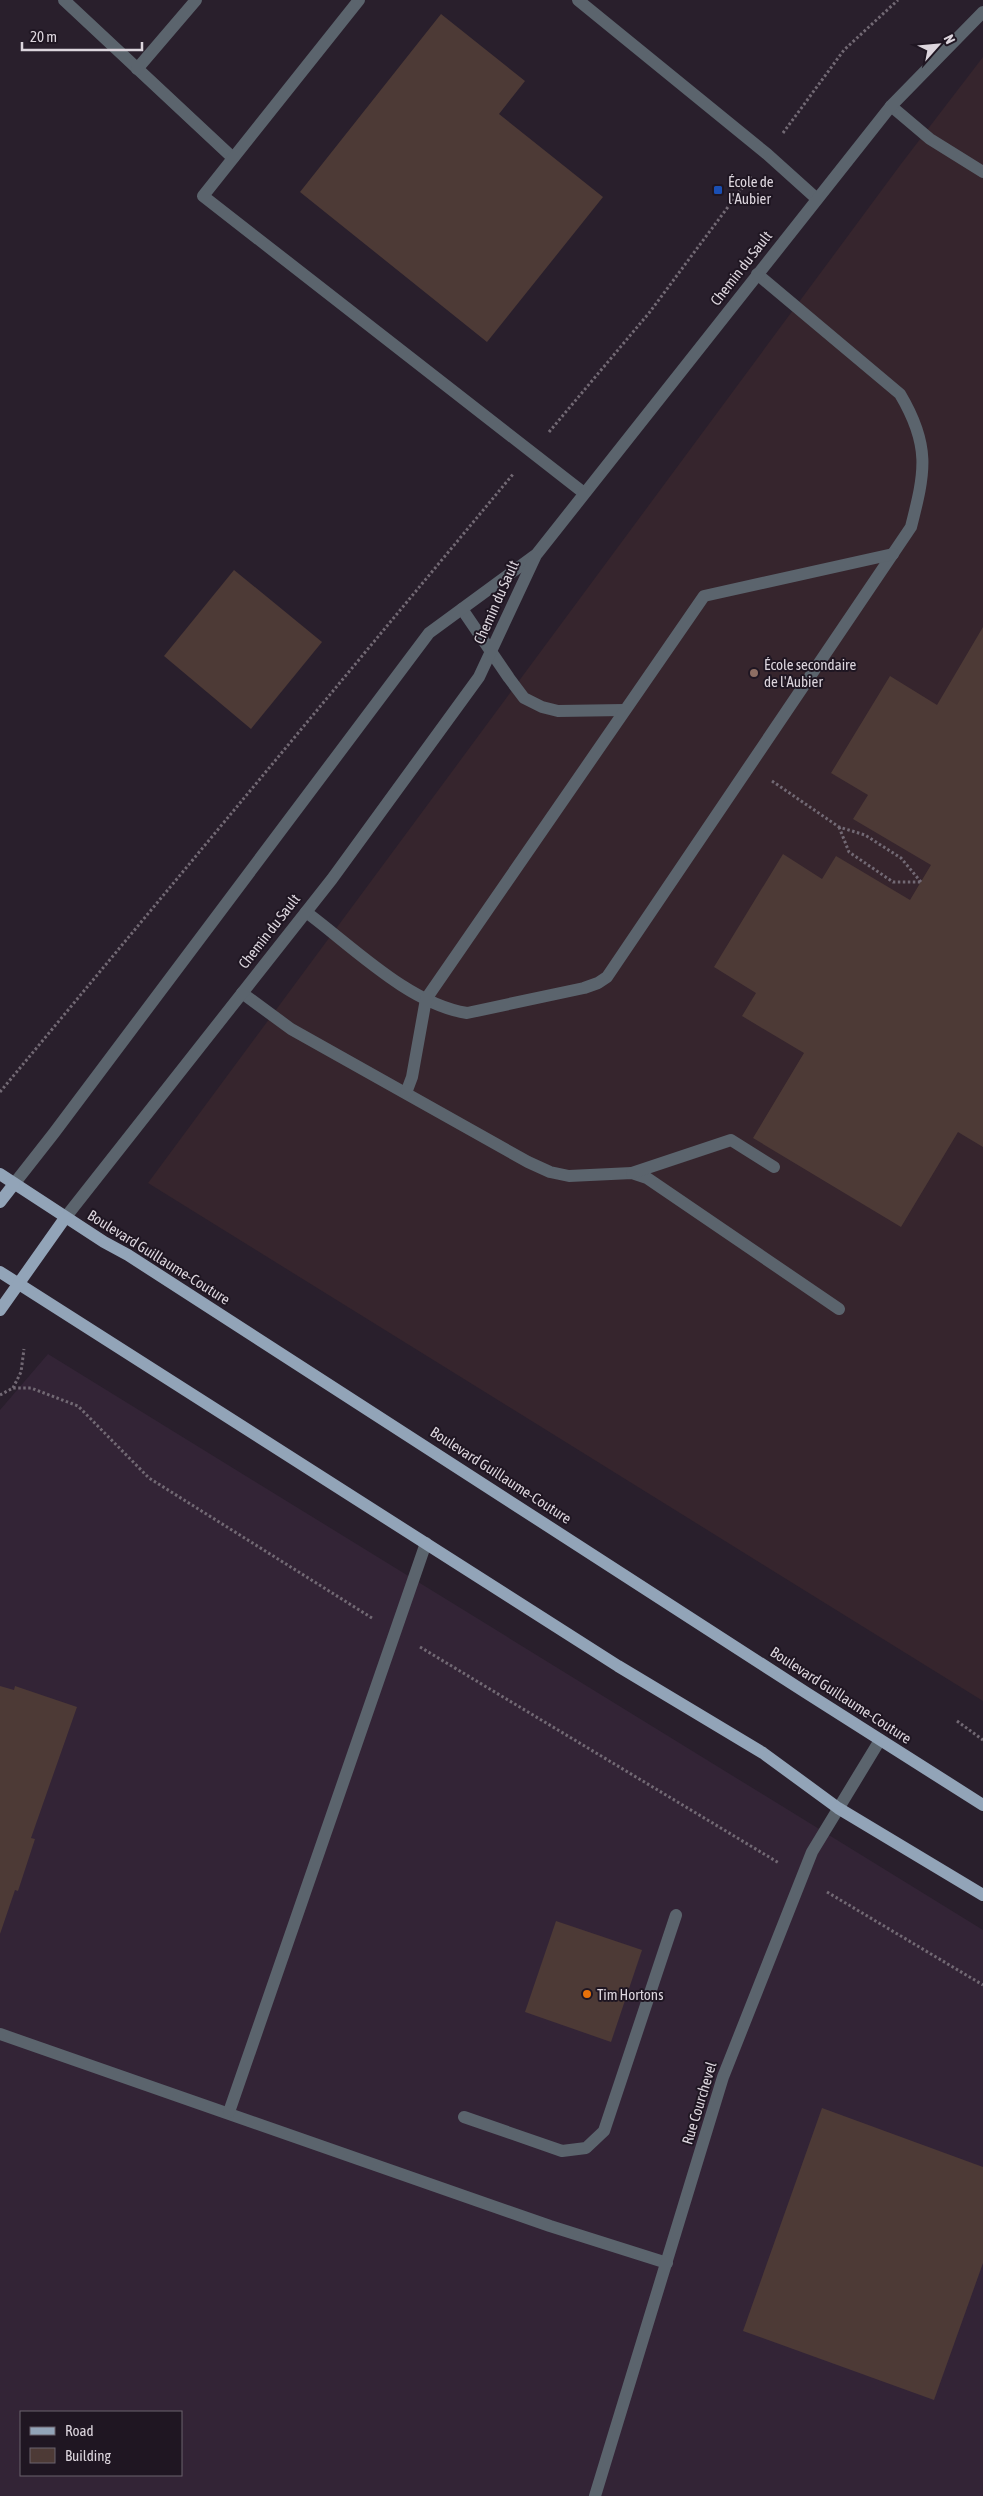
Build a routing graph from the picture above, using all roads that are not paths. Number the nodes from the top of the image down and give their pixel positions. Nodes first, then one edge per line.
1 (64, 0) edge
2 (196, 0) edge
3 (359, 0) edge
4 (578, 0) edge
5 (983, 12) edge
6 (137, 68) junction
7 (891, 106) junction
8 (233, 158) junction
9 (983, 172) edge
10 (817, 199) junction
11 (757, 274) junction
12 (584, 493) junction
13 (893, 554) junction
14 (536, 555) junction
15 (462, 609) junction
16 (491, 654) junction
17 (624, 710) junction
18 (306, 912) junction
19 (242, 993) junction
20 (426, 998) junction
21 (406, 1093) junction
22 (774, 1167) dead end
23 (632, 1173) junction
24 (0, 1174) edge
25 (14, 1184) junction
26 (0, 1202) edge
27 (65, 1218) junction
28 (0, 1272) edge
29 (20, 1285) junction
30 (840, 1309) dead end
31 (0, 1310) edge
32 (426, 1543) junction
33 (880, 1740) junction
34 (983, 1805) edge
35 (838, 1808) junction
36 (983, 1896) edge
37 (676, 1915) dead end
38 (0, 2034) edge
39 (229, 2112) junction
40 (464, 2117) dead end
41 (667, 2264) junction
42 (595, 2496) edge

1 - 6 street
2 - 6 street
3 - 8 street
4 - 10 street
5 - 7 street, Chemin du Sault
6 - 8 street
7 - 9 street
7 - 10 street, Chemin du Sault
8 - 12 street
10 - 11 street, Chemin du Sault
11 - 12 street, Chemin du Sault
11 - 13 street
12 - 14 street, Chemin du Sault
13 - 17 street
13 - 20 street
14 - 15 street, Chemin du Sault
14 - 16 street, Chemin du Sault
15 - 16 street
15 - 25 street, Chemin du Sault
16 - 17 street
16 - 18 street, Chemin du Sault
17 - 20 street
18 - 19 street, Chemin du Sault
18 - 20 street
19 - 21 street
19 - 27 street, Chemin du Sault
20 - 21 street
21 - 23 street
22 - 23 street
23 - 30 street
24 - 25 main road, Boulevard Guillaume-Couture
25 - 26 main road, Chemin du Sault
25 - 27 main road, Boulevard Guillaume-Couture
27 - 29 main road, Chemin du Sault
27 - 33 main road, Boulevard Guillaume-Couture
28 - 29 main road
29 - 31 main road, Chemin du Sault
29 - 32 main road
32 - 35 main road
32 - 39 street
33 - 34 main road, Boulevard Guillaume-Couture
33 - 35 street, Rue Courchevel
35 - 36 main road
35 - 41 street, Rue Courchevel
37 - 40 street
38 - 39 street
39 - 41 street
41 - 42 street, Rue Courchevel

